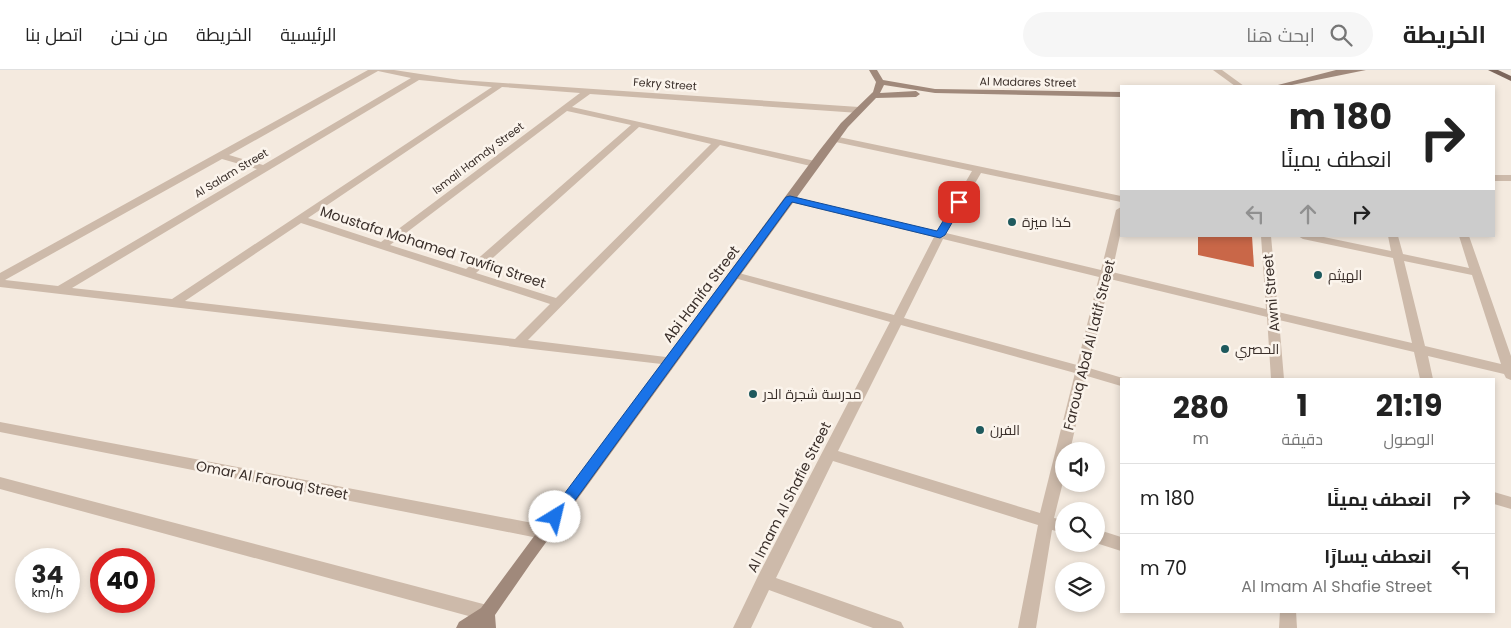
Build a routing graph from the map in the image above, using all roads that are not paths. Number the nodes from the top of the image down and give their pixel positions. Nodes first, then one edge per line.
1 (374, 70) edge
2 (381, 70) edge
3 (873, 70) edge
4 (1217, 70) edge
5 (1362, 70) edge
6 (1492, 70) edge
7 (1342, 71) edge
8 (415, 74) edge
9 (1511, 78) edge
10 (880, 82) junction
11 (500, 84) junction
12 (1239, 85) edge
13 (1282, 85) edge
14 (589, 90) junction
15 (935, 91) junction
16 (1120, 95) edge
17 (874, 96) junction
18 (565, 108) junction
19 (859, 110) junction
20 (638, 124) junction
21 (834, 139) junction
22 (718, 142) junction
23 (222, 156) junction
24 (814, 164) junction
25 (264, 168) junction
26 (978, 169) junction
27 (1495, 178) edge
28 (1511, 178) edge
29 (790, 199) junction
30 (1120, 199) edge
31 (1120, 214) edge
32 (299, 219) junction
33 (940, 235) junction
34 (1266, 237) edge
35 (1308, 237) edge
36 (1393, 237) edge
37 (1464, 237) edge
38 (382, 246) junction
39 (1397, 256) junction
40 (1477, 273) junction
41 (468, 274) junction
42 (735, 275) junction
43 (1106, 275) junction
44 (0, 278) edge
45 (0, 283) edge
46 (58, 291) junction
47 (174, 303) junction
48 (558, 303) junction
49 (1272, 315) junction
50 (898, 320) junction
51 (519, 342) junction
52 (1420, 350) junction
53 (670, 360) junction
54 (1083, 370) junction
55 (1510, 373) edge
56 (1278, 378) edge
57 (1427, 378) edge
58 (1120, 381) edge
59 (0, 427) edge
60 (829, 454) junction
61 (0, 483) edge
62 (1495, 498) edge
63 (1511, 503) edge
64 (1046, 521) junction
65 (1055, 524) edge
66 (543, 532) junction
67 (1105, 539) edge
68 (1120, 544) edge
69 (764, 581) junction
70 (1288, 613) edge
71 (487, 620) edge
72 (465, 628) edge
73 (742, 628) edge
74 (895, 628) edge
75 (1026, 628) edge
76 (1288, 628) edge

1 - 23 street
2 - 8 street, Fekry Street
3 - 10 street
4 - 12 street
5 - 7 street
6 - 9 main road
7 - 13 street
8 - 11 street, Fekry Street
8 - 25 street, Al Salam Street
10 - 15 street, Al Madares Street
10 - 17 street
11 - 14 street, Fekry Street
11 - 32 street
14 - 18 street, Ismail Hamdy Street
14 - 19 street, Fekry Street
15 - 16 street, Al Madares Street
15 - 17 street, Al Madares Street
17 - 19 street, Abi Hanifa Street
18 - 20 street
18 - 38 street, Ismail Hamdy Street
19 - 21 street, Abi Hanifa Street
20 - 22 street
20 - 41 street
21 - 24 street, Abi Hanifa Street
21 - 26 street
22 - 24 street
22 - 48 street
23 - 25 street
23 - 44 street
24 - 29 street, Abi Hanifa Street
25 - 46 street, Al Salam Street
26 - 30 street
26 - 33 street, Al Imam Al Shafie Street
27 - 28 street
29 - 33 street
29 - 42 street, Abi Hanifa Street
31 - 43 street, Farouq Abd Al Latif Street
32 - 38 street, Moustafa Mohamed Tawfiq Street
32 - 47 street
33 - 43 street
33 - 50 street, Al Imam Al Shafie Street
34 - 49 street, Awni Street
35 - 39 street
36 - 39 street
37 - 40 street
38 - 41 street, Moustafa Mohamed Tawfiq Street
39 - 40 street
39 - 52 street
40 - 55 street
41 - 48 street, Moustafa Mohamed Tawfiq Street
42 - 50 street
42 - 53 street, Abi Hanifa Street
43 - 49 street
43 - 54 street, Farouq Abd Al Latif Street
45 - 46 street
46 - 47 street
47 - 51 street
48 - 51 street
49 - 52 street
49 - 56 street, Awni Street
50 - 54 street
50 - 60 street, Al Imam Al Shafie Street
51 - 53 street
52 - 55 street
52 - 57 street
53 - 66 street, Abi Hanifa Street
54 - 58 street
54 - 64 street, Farouq Abd Al Latif Street
59 - 66 street, Omar Al Farouq Street
60 - 64 street
60 - 69 street, Al Imam Al Shafie Street
61 - 71 street
62 - 63 street
64 - 65 street
64 - 75 street, Farouq Abd Al Latif Street
66 - 71 street, Abi Hanifa Street
67 - 68 street
69 - 73 street, Al Imam Al Shafie Street
69 - 74 street
70 - 76 street
71 - 72 street

